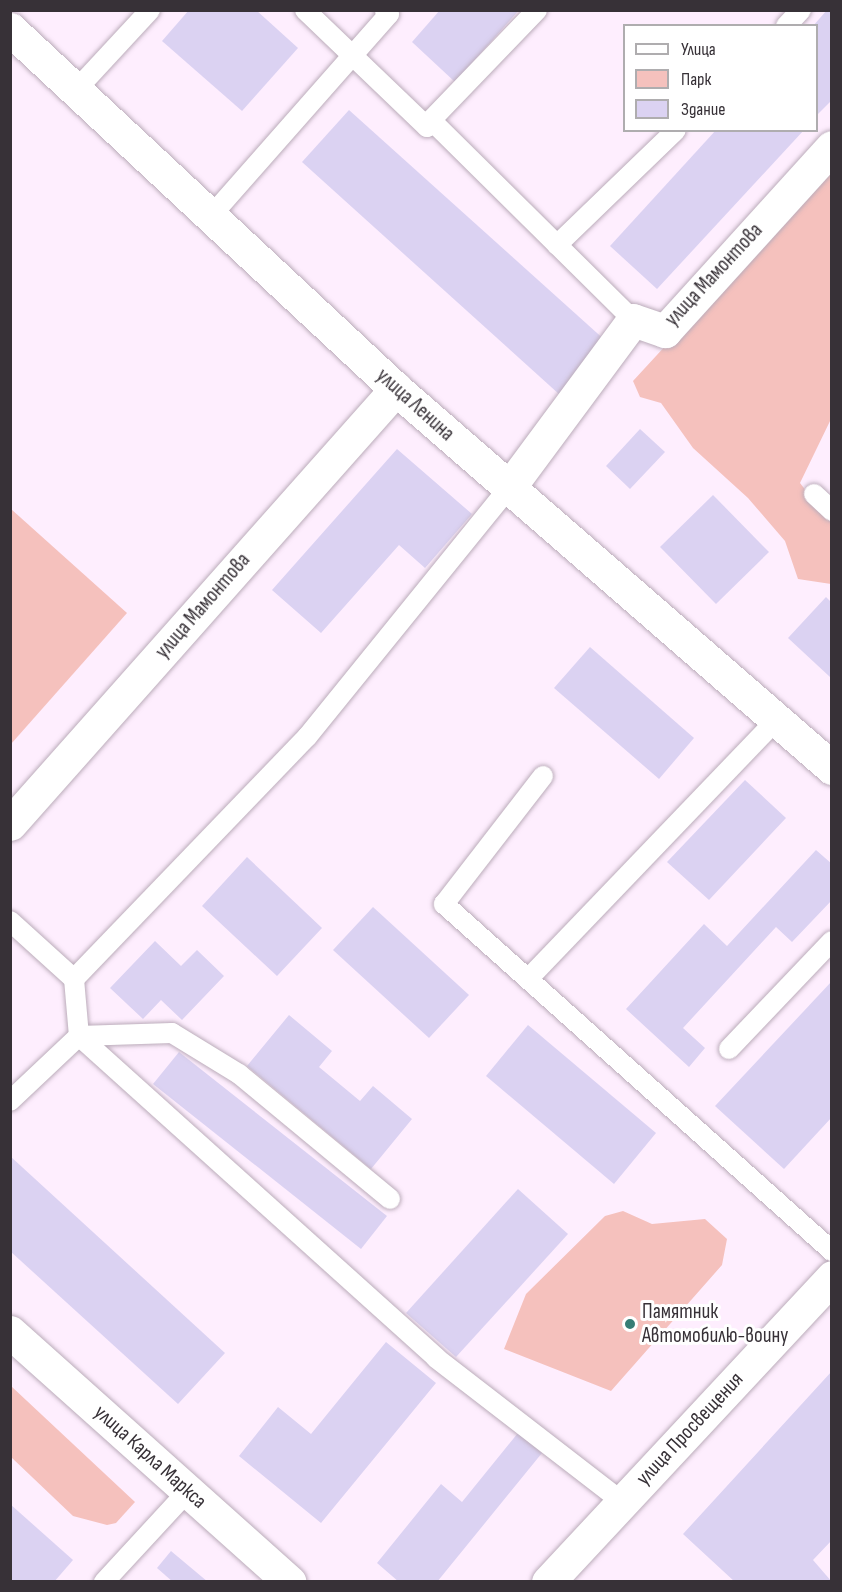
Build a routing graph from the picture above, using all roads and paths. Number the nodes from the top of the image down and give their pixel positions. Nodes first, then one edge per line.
1 (150, 10) edge
2 (305, 10) edge
3 (385, 10) edge
4 (537, 10) edge
5 (801, 10) edge
6 (788, 24) edge
7 (10, 29) edge
8 (352, 55) junction
9 (76, 90) junction
10 (431, 120) junction
11 (674, 132) edge
12 (831, 147) edge
13 (211, 216) junction
14 (557, 245) junction
15 (633, 320) junction
16 (396, 388) junction
17 (508, 489) junction
18 (814, 494) dead end
19 (831, 511) edge
20 (776, 720) junction
21 (831, 768) edge
22 (543, 776) dead end
23 (10, 824) edge
24 (10, 921) edge
25 (831, 941) edge
26 (74, 979) junction
27 (528, 979) junction
28 (79, 1036) junction
29 (729, 1048) dead end
30 (10, 1101) edge
31 (390, 1199) dead end
32 (831, 1251) edge
33 (831, 1277) edge
34 (10, 1332) edge
35 (188, 1491) junction
36 (622, 1502) junction
37 (104, 1581) edge
38 (290, 1581) edge
39 (548, 1581) edge

1 - 9 lane
2 - 8 lane
3 - 8 lane
4 - 10 lane
5 - 6 lane
7 - 9 street, улица Ленина
8 - 10 lane
8 - 13 lane
9 - 13 street, улица Ленина
10 - 14 lane
11 - 14 lane
12 - 15 street, улица Мамонтова
13 - 16 street, улица Ленина
14 - 15 lane
15 - 17 street, улица Мамонтова
16 - 17 street, улица Ленина
16 - 23 street, улица Мамонтова
17 - 20 street, улица Ленина
17 - 26 lane
18 - 19 lane
20 - 21 street, улица Ленина
20 - 27 lane
22 - 27 lane
24 - 26 lane
25 - 29 lane
26 - 28 lane
27 - 32 lane
28 - 30 lane
28 - 31 lane
28 - 36 lane
33 - 36 street, улица Просвещения
34 - 35 street, улица Карла Маркса
35 - 37 lane
35 - 38 street, улица Карла Маркса
36 - 39 street, улица Просвещения

